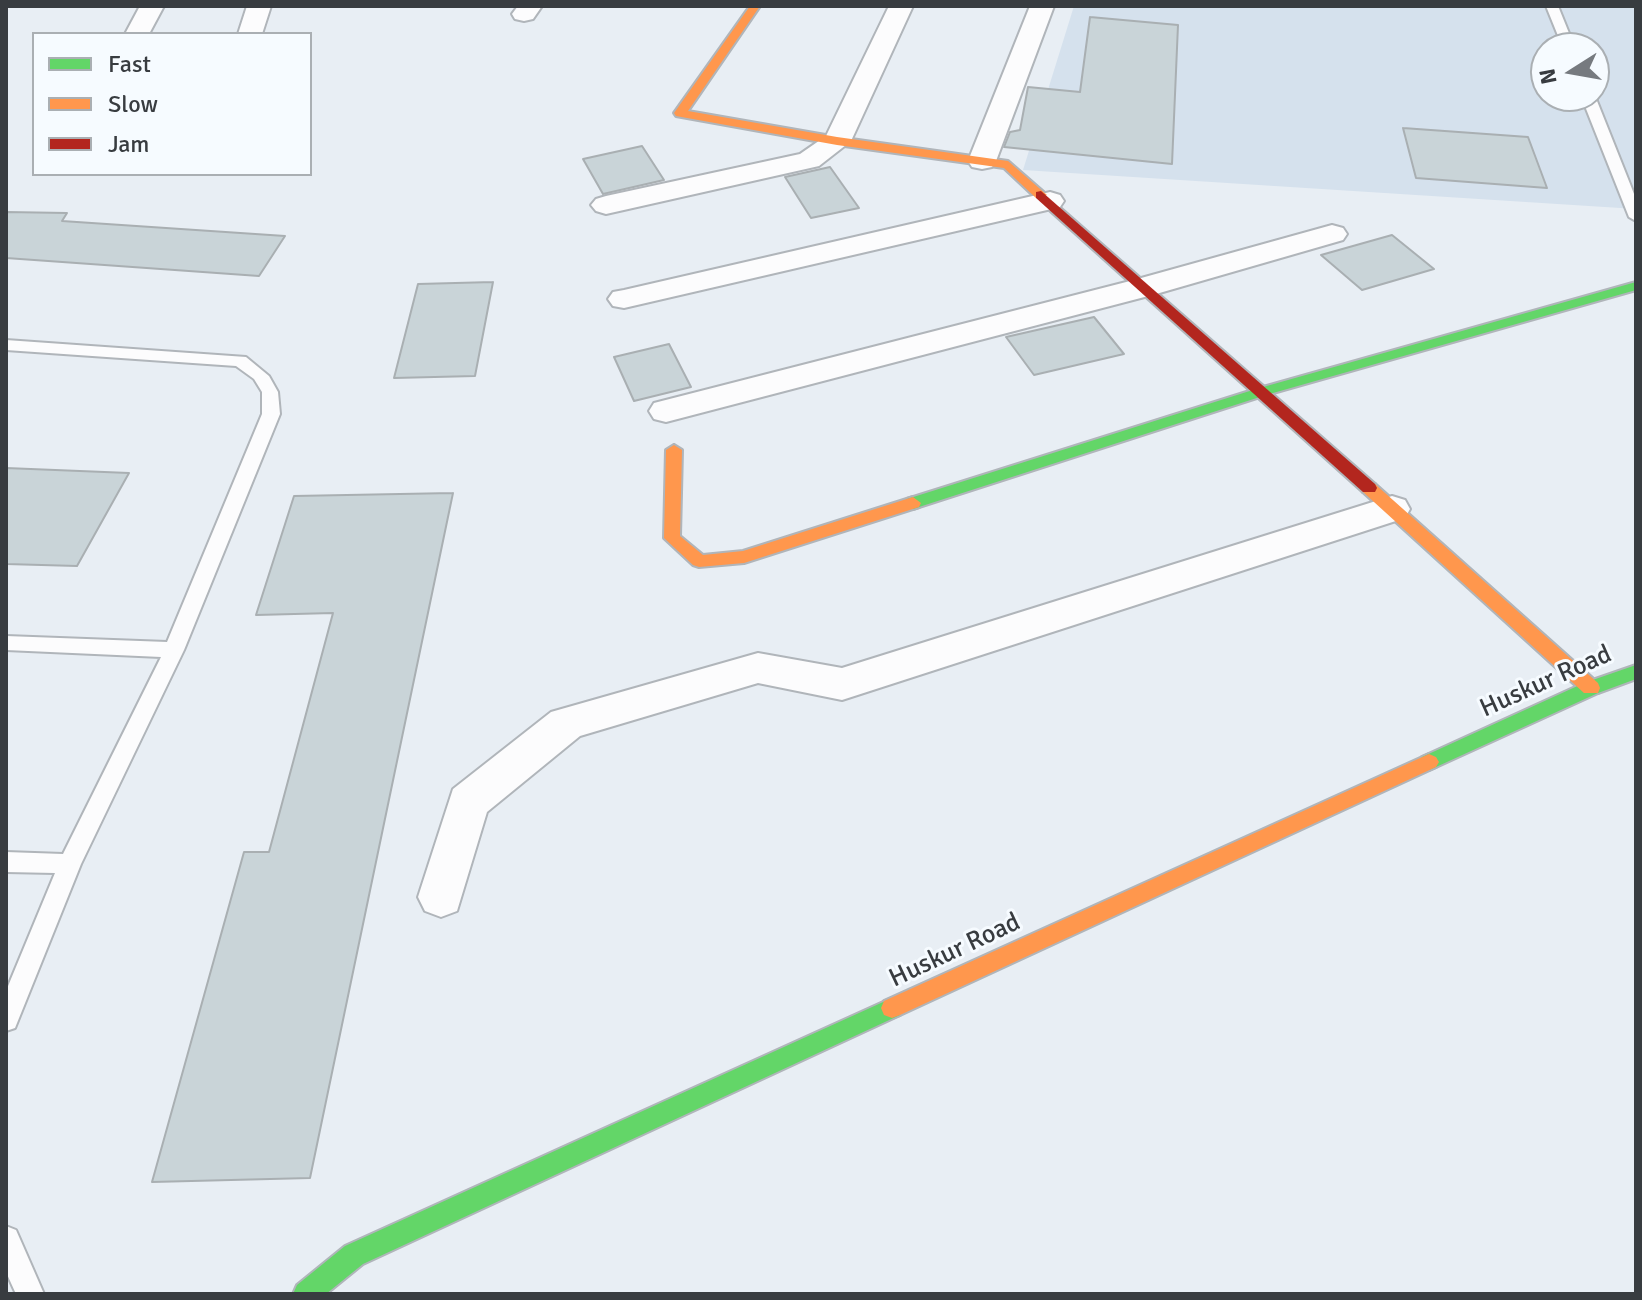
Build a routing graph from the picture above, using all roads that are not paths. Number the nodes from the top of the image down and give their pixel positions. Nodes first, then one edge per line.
1 (152, 6) edge
2 (259, 6) edge
3 (755, 6) edge
4 (901, 6) edge
5 (1042, 6) edge
6 (1552, 6) edge
7 (138, 32) edge
8 (251, 32) edge
9 (1563, 32) edge
10 (1594, 112) edge
11 (837, 141) junction
12 (982, 161) junction
13 (1050, 201) junction
14 (606, 205) dead end
15 (1636, 217) edge
16 (1332, 234) dead end
17 (1636, 286) edge
18 (1145, 287) junction
19 (624, 299) dead end
20 (6, 345) edge
21 (1261, 392) junction
22 (666, 411) dead end
23 (674, 450) dead end
24 (1392, 509) junction
25 (6, 643) edge
26 (174, 650) junction
27 (1636, 672) edge
28 (1591, 688) junction
29 (6, 862) edge
30 (70, 864) junction
31 (441, 897) dead end
32 (6, 1020) edge
33 (6, 1240) edge
34 (30, 1294) edge
35 (306, 1294) edge

1 - 7 street
2 - 8 street
3 - 11 street
4 - 11 street
5 - 12 street
6 - 9 lane
10 - 15 lane
11 - 12 street
11 - 14 street
12 - 13 street
13 - 18 street
13 - 19 street
16 - 18 street
17 - 21 street
18 - 21 street
18 - 22 street
20 - 26 lane
21 - 23 street
21 - 24 street
24 - 28 street
24 - 31 street
25 - 26 lane
26 - 30 lane
27 - 28 street, Huskur Road
28 - 35 street, Huskur Road
29 - 30 lane
30 - 32 lane
33 - 34 lane

